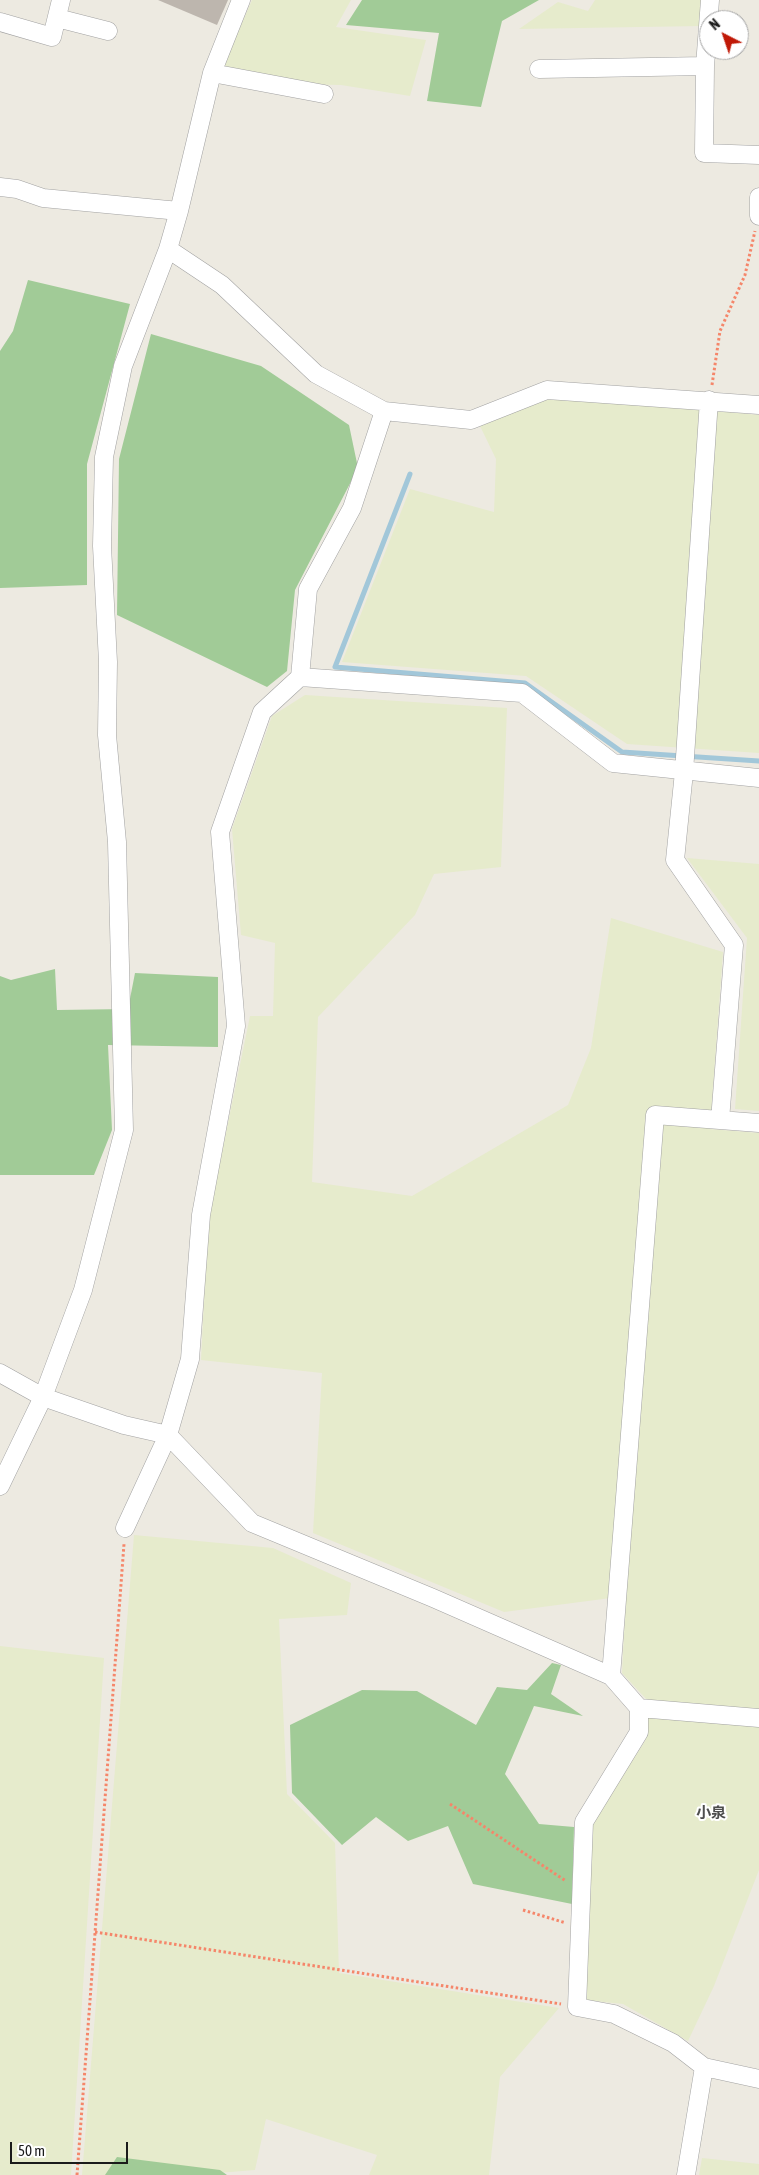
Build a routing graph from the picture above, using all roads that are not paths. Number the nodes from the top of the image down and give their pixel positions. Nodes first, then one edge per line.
1 (61, 0) edge
2 (241, 0) edge
3 (710, 0) edge
4 (56, 18) junction
5 (0, 22) edge
6 (108, 31) dead end
7 (705, 66) junction
8 (539, 69) dead end
9 (212, 73) junction
10 (324, 94) dead end
11 (759, 155) edge
12 (0, 187) edge
13 (759, 196) edge
14 (180, 211) junction
15 (758, 216) edge
16 (168, 249) junction
17 (709, 400) junction
18 (759, 405) edge
19 (384, 411) junction
20 (300, 677) junction
21 (684, 772) junction
22 (759, 778) edge
23 (720, 1120) junction
24 (759, 1123) edge
25 (0, 1373) edge
26 (43, 1397) junction
27 (168, 1435) junction
28 (0, 1486) edge
29 (125, 1528) road end
30 (611, 1676) junction
31 (639, 1708) junction
32 (759, 1718) edge
33 (704, 2067) junction
34 (759, 2080) edge
35 (686, 2175) edge

1 - 4 street
2 - 9 street
3 - 7 street
4 - 5 street
4 - 6 street
7 - 8 street
7 - 11 street
9 - 10 street
9 - 14 street
12 - 14 street
13 - 15 street
14 - 16 street
16 - 19 street
16 - 26 street
17 - 18 street
17 - 19 street
17 - 21 street
19 - 20 street
20 - 21 street
20 - 27 street
21 - 22 street
21 - 23 street
23 - 24 street
23 - 30 street
25 - 26 street
26 - 27 street
26 - 28 street
27 - 29 street
27 - 30 street
30 - 31 street
31 - 32 street
31 - 33 street
33 - 34 street
33 - 35 street

